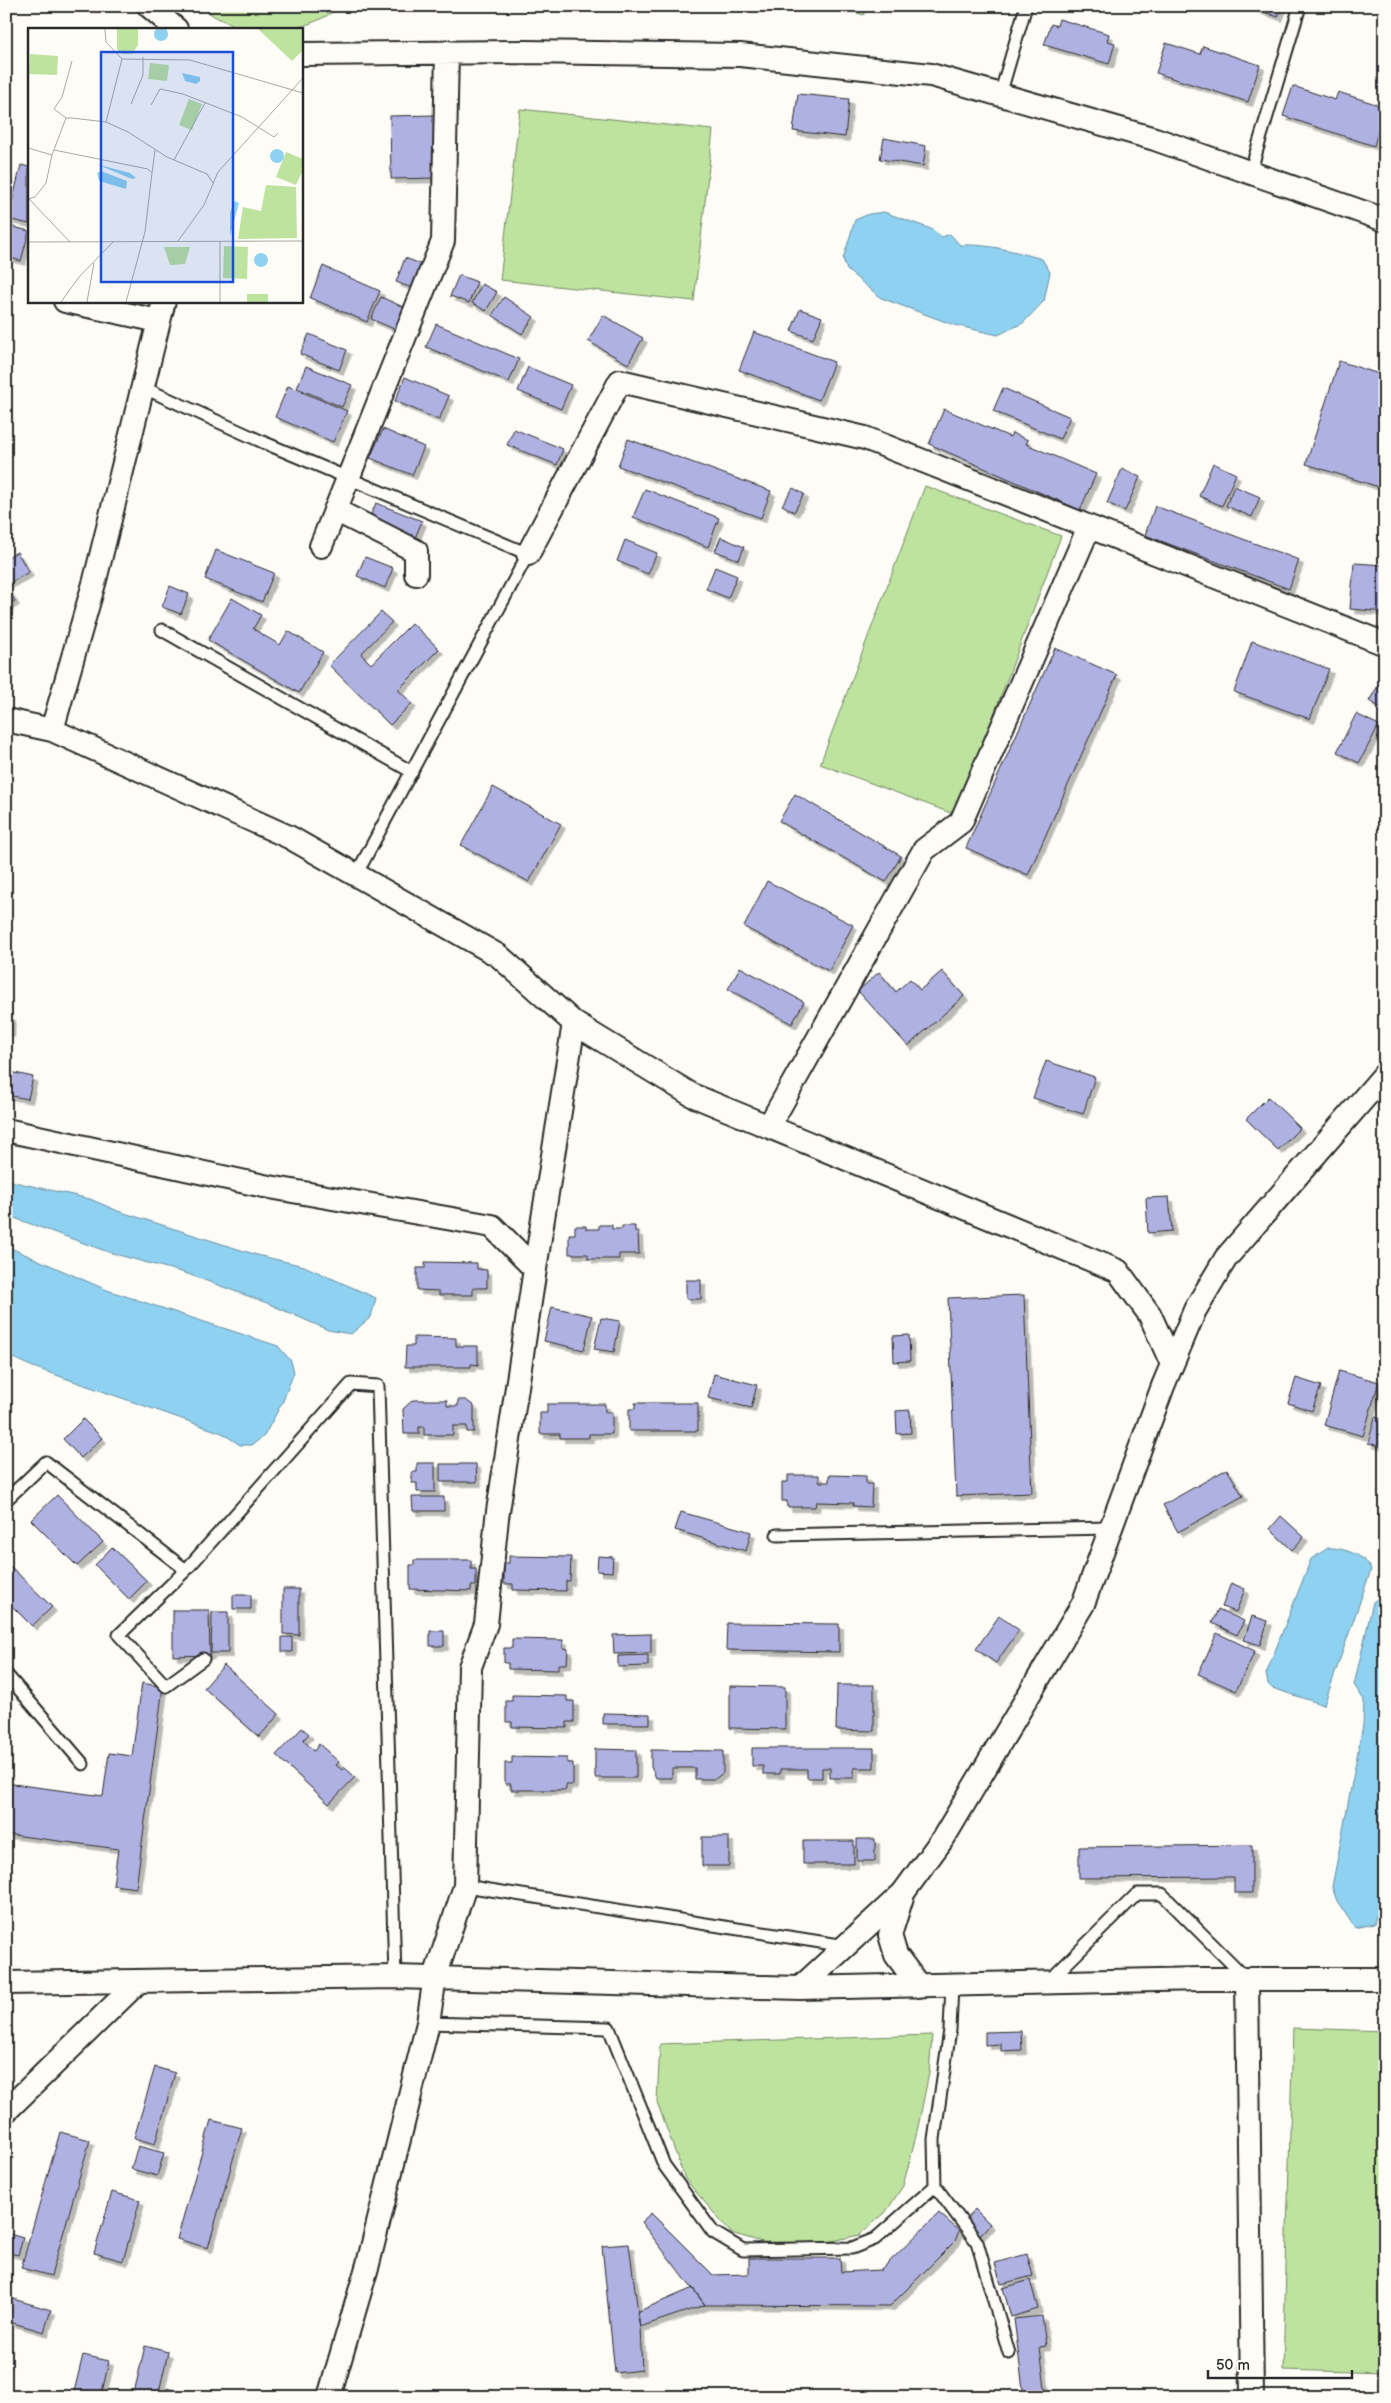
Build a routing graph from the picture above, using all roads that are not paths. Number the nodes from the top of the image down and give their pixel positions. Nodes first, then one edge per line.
1 (149, 6) edge
2 (1026, 6) edge
3 (1300, 6) edge
4 (175, 28) edge
5 (447, 52) junction
6 (302, 54) edge
7 (1000, 95) junction
8 (1250, 172) junction
9 (1385, 220) edge
10 (75, 302) edge
11 (161, 311) edge
12 (142, 387) junction
13 (335, 510) junction
14 (1089, 527) junction
15 (321, 546) dead end
16 (528, 554) junction
17 (416, 574) dead end
18 (162, 630) dead end
19 (1385, 644) edge
20 (6, 720) edge
21 (52, 730) junction
22 (412, 772) junction
23 (356, 875) junction
24 (574, 1023) junction
25 (1385, 1074) edge
26 (769, 1126) junction
27 (6, 1130) edge
28 (535, 1269) junction
29 (1172, 1364) junction
30 (6, 1500) edge
31 (1111, 1528) junction
32 (777, 1535) dead end
33 (186, 1570) junction
34 (203, 1659) dead end
35 (6, 1674) edge
36 (83, 1764) dead end
37 (465, 1886) junction
38 (904, 1893) junction
39 (846, 1946) junction
40 (395, 1977) junction
41 (435, 1977) junction
42 (1247, 1979) junction
43 (1385, 1979) edge
44 (138, 1982) junction
45 (1048, 1982) junction
46 (6, 1983) edge
47 (952, 1985) junction
48 (919, 1986) junction
49 (800, 1988) junction
50 (428, 2023) junction
51 (6, 2111) edge
52 (935, 2186) junction
53 (1009, 2353) dead end
54 (329, 2397) edge
55 (1252, 2397) edge

1 - 4 street
2 - 7 lane
3 - 8 lane
5 - 6 street
5 - 7 street
5 - 13 street
7 - 8 street
8 - 9 street
10 - 11 street
11 - 12 street
12 - 16 lane
12 - 21 street
13 - 15 street
13 - 17 street
14 - 16 street
14 - 19 street
14 - 26 street
16 - 22 lane
18 - 22 lane
20 - 21 street
21 - 23 street
22 - 23 lane
23 - 24 street
24 - 26 street
24 - 28 street
25 - 29 street
26 - 29 street
27 - 28 street
28 - 37 street
29 - 31 street
30 - 33 lane
31 - 32 lane
31 - 38 street
33 - 34 lane
33 - 40 lane
35 - 36 lane
37 - 39 lane
37 - 41 street
38 - 39 street
38 - 48 street
39 - 49 street
40 - 41 street
40 - 44 street
41 - 49 street
41 - 50 street
42 - 43 street
42 - 45 street
42 - 45 lane
42 - 55 street
44 - 46 street
44 - 51 street
45 - 47 street
47 - 48 street
47 - 52 lane
48 - 49 street
50 - 52 lane
50 - 54 street
52 - 53 lane

